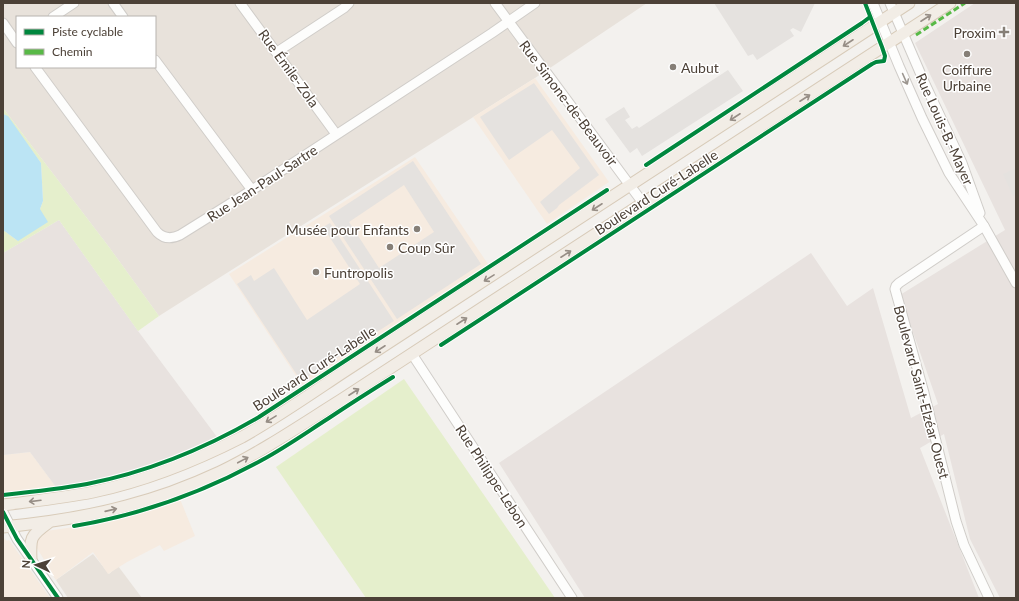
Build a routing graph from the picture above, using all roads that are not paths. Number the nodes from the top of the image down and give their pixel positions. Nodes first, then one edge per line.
1 (74, 3) edge
2 (112, 3) edge
3 (240, 3) edge
4 (349, 3) edge
5 (495, 3) edge
6 (535, 3) edge
7 (873, 3) edge
8 (909, 3) edge
9 (950, 3) edge
10 (892, 8) edge
11 (54, 16) edge
12 (122, 16) edge
13 (509, 22) junction
14 (881, 22) junction
15 (3, 23) edge
16 (903, 34) junction
17 (16, 41) edge
18 (889, 43) junction
19 (277, 52) junction
20 (156, 61) edge
21 (36, 68) edge
22 (336, 134) junction
23 (630, 185) junction
24 (252, 190) junction
25 (643, 203) junction
26 (984, 226) junction
27 (1016, 283) edge
28 (412, 354) junction
29 (3, 505) edge
30 (3, 512) edge
31 (50, 521) junction
32 (6, 527) edge
33 (31, 560) junction
34 (58, 598) edge
35 (572, 598) edge
36 (989, 598) edge

1 - 11 street
2 - 12 street
3 - 19 street, Rue Émile-Zola
4 - 19 street
5 - 13 street, Rue Simone-de-Beauvoir
6 - 13 street, Rue Jean-Paul-Sartre
7 - 14 street
8 - 10 main road, Boulevard Curé-Labelle
16 -> 9 main road, Boulevard Curé-Labelle
10 - 14 main road, Boulevard Curé-Labelle
10 - 16 street
13 - 22 street, Rue Jean-Paul-Sartre
13 - 23 street, Rue Simone-de-Beauvoir
14 - 18 street
14 -> 23 main road, Boulevard Curé-Labelle
15 - 17 street
16 - 18 main road, Boulevard Curé-Labelle
16 - 26 street, Rue Louis-B.-Mayer
25 -> 18 main road, Boulevard Curé-Labelle
18 -> 26 street, Rue Louis-B.-Mayer
19 - 22 street, Rue Émile-Zola
20 - 24 street
21 - 24 street, Rue Jean-Paul-Sartre
22 - 24 street, Rue Jean-Paul-Sartre
23 - 25 street, Rue Simone-de-Beauvoir
23 -> 29 main road, Boulevard Curé-Labelle
28 -> 25 main road, Boulevard Curé-Labelle
26 - 27 street, Rue Louis-B.-Mayer
26 - 36 street, Boulevard Saint-Elzéar Ouest
31 -> 28 main road, Boulevard Curé-Labelle
28 - 35 street, Rue Philippe-Lebon
30 - 32 street
31 - 32 main road, Boulevard Curé-Labelle
31 - 33 main road
32 - 33 street
33 - 34 street

